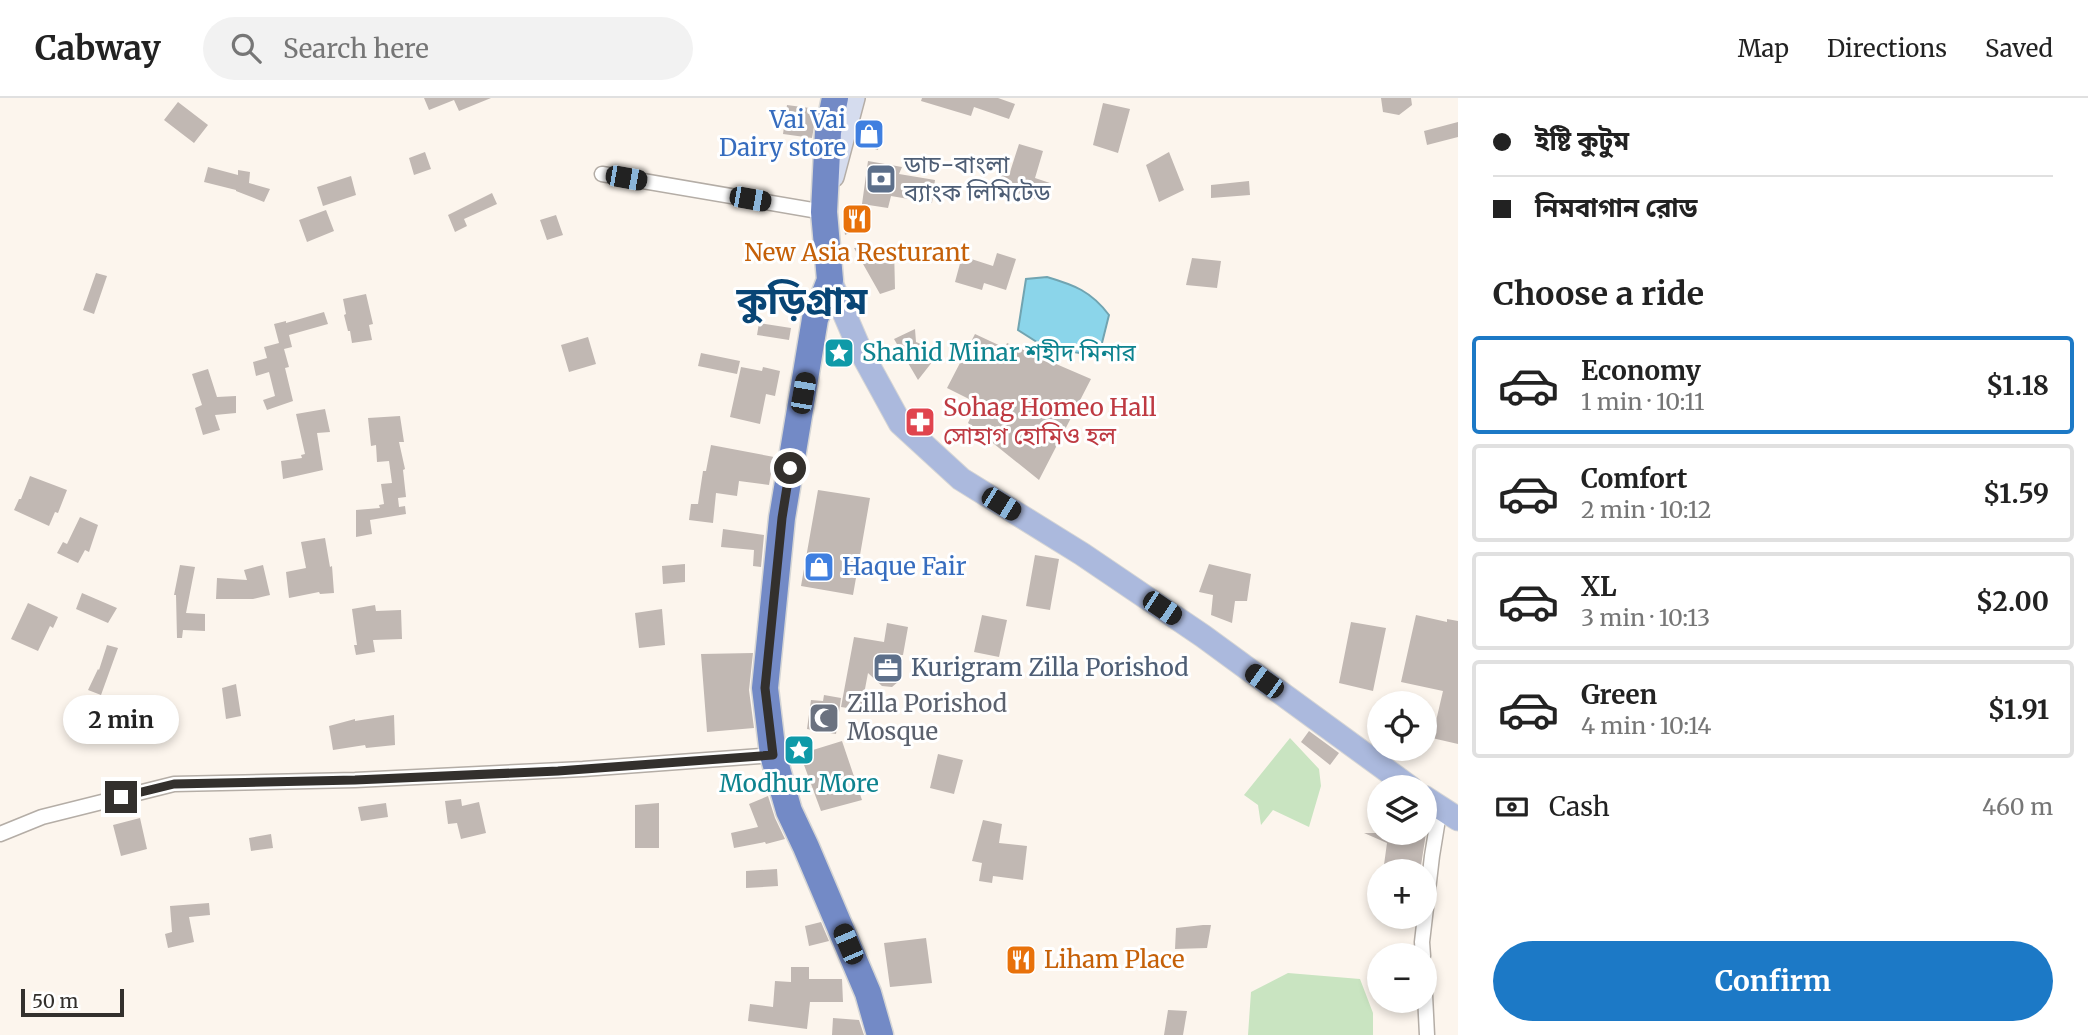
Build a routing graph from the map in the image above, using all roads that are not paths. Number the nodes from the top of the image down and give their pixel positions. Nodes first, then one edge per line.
1 (835, 98) edge
2 (855, 98) edge
3 (602, 174) dead end
4 (824, 212) junction
5 (830, 280) junction
6 (773, 755) junction
7 (1393, 775) edge
8 (1441, 808) edge
9 (0, 834) edge
10 (1422, 943) edge
11 (1426, 1013) edge
12 (880, 1035) edge
13 (1427, 1035) edge

1 - 4 highway
2 - 4 street
3 - 4 street
4 - 5 highway
5 - 6 highway
5 - 7 main road
6 - 9 street
6 - 12 highway
8 - 10 street
11 - 13 street

